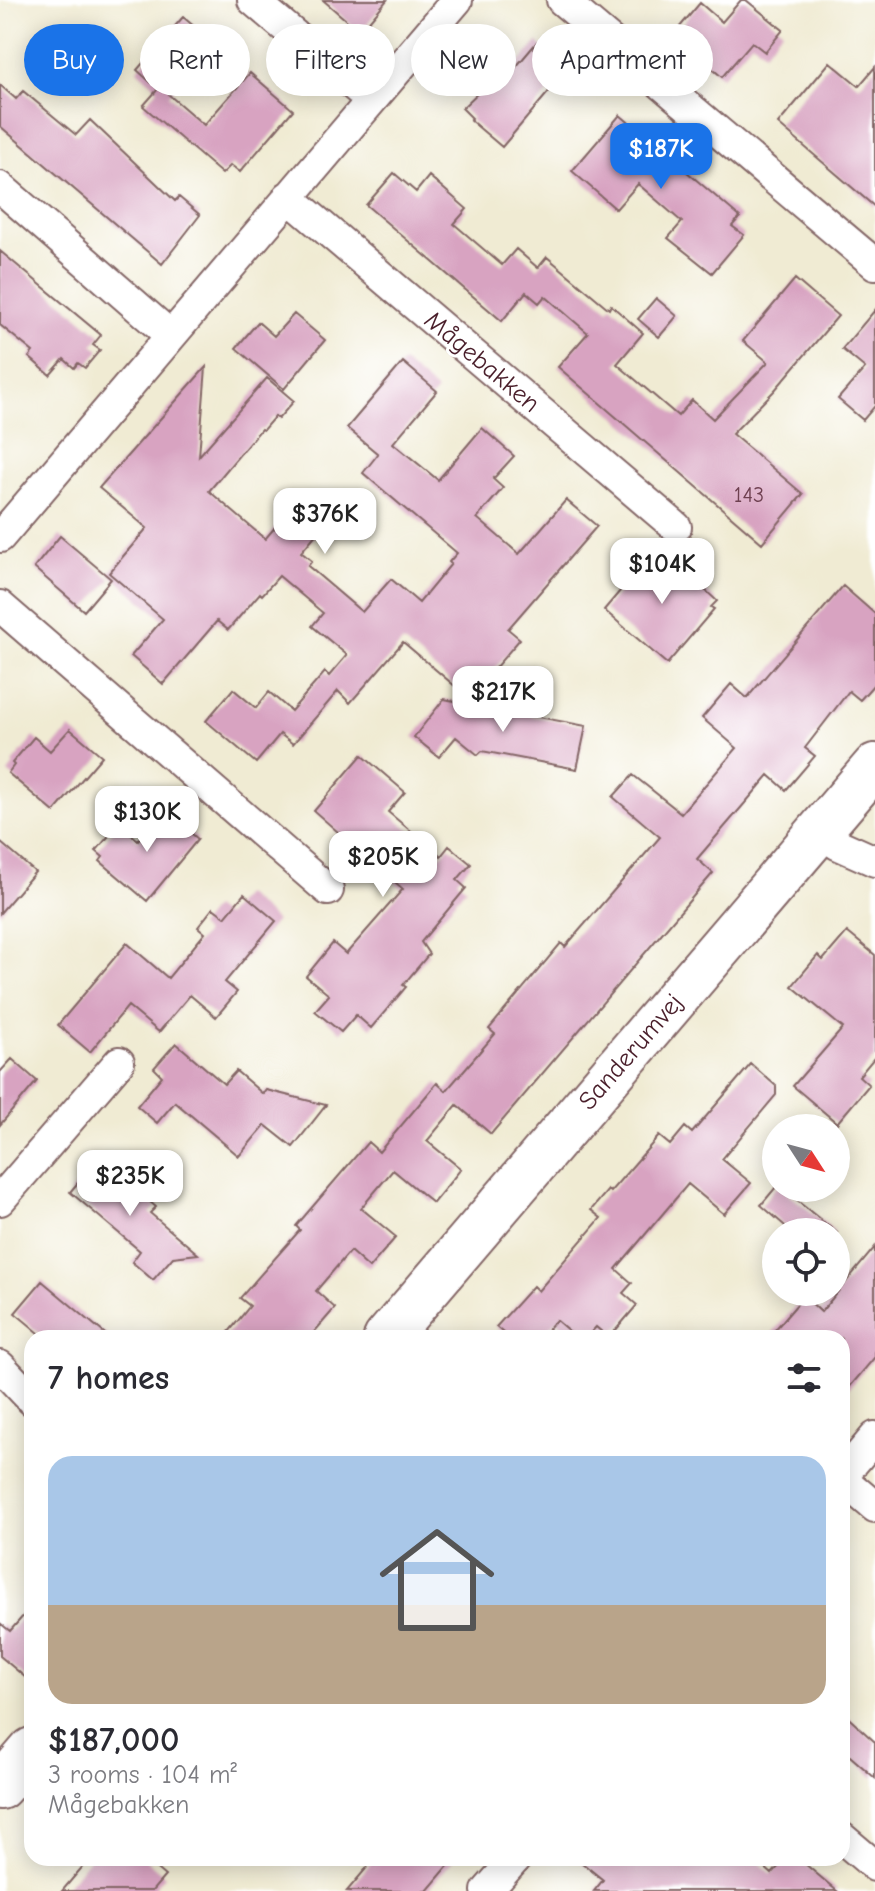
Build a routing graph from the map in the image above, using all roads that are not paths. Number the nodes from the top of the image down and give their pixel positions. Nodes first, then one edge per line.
1 (253, 0) edge
2 (457, 0) edge
3 (562, 0) edge
4 (370, 99) junction
5 (0, 187) edge
6 (288, 197) junction
7 (875, 264) edge
8 (171, 336) junction
9 (676, 527) dead end
10 (0, 537) edge
11 (0, 606) edge
12 (875, 766) edge
13 (821, 830) junction
14 (875, 861) edge
15 (328, 890) dead end
16 (119, 1062) dead end
17 (0, 1200) edge
18 (393, 1330) edge
19 (0, 1366) edge
20 (24, 1392) edge
21 (875, 1437) edge
22 (850, 1468) edge
23 (850, 1485) edge
24 (875, 1507) edge
25 (850, 1845) edge
26 (509, 1866) edge
27 (875, 1866) edge
28 (487, 1891) edge

1 - 4 street
2 - 4 street
3 - 7 street
4 - 6 street
5 - 8 street
6 - 8 street
6 - 9 street, Mågebakken
8 - 10 street
11 - 15 street
12 - 13 street, Sanderumvej
13 - 14 street
13 - 18 street, Sanderumvej
16 - 17 street
19 - 20 street
21 - 22 street
23 - 24 street
25 - 27 street
26 - 28 street

